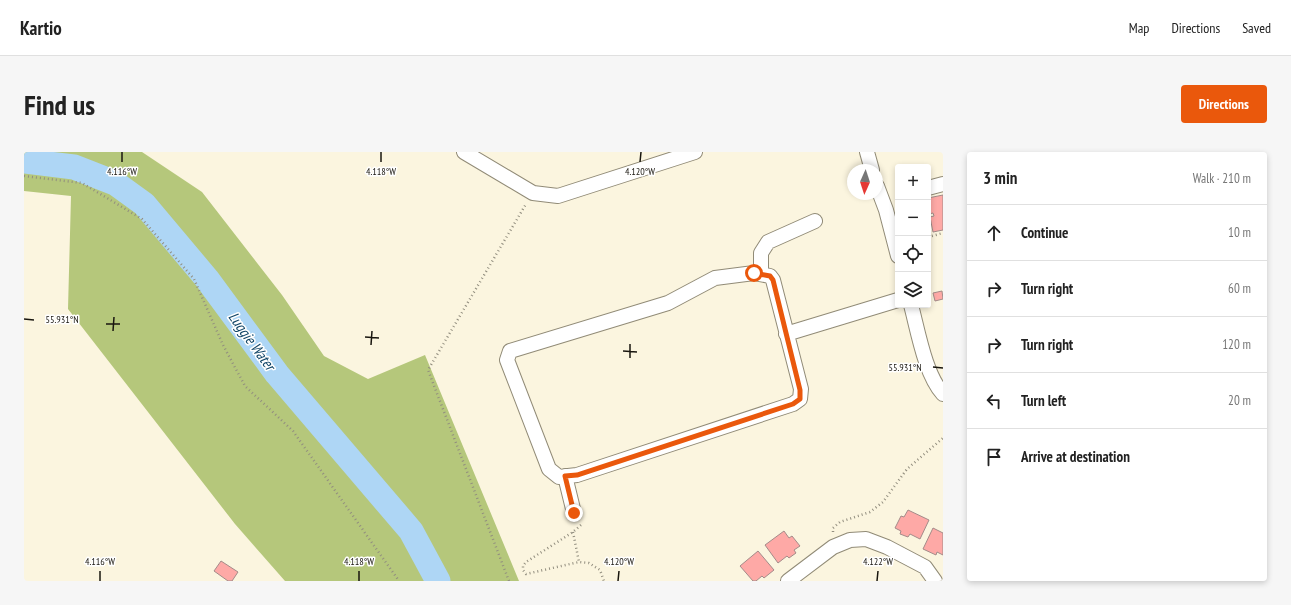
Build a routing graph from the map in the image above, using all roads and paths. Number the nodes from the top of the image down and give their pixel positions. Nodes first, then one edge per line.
1 (464, 152) edge
2 (695, 152) edge
3 (868, 152) edge
4 (871, 164) edge
5 (24, 176) edge
6 (943, 184) edge
7 (931, 187) edge
8 (533, 193) junction
9 (882, 200) edge
10 (815, 221) dead end
11 (943, 233) edge
12 (931, 236) edge
13 (895, 244) edge
14 (761, 274) junction
15 (895, 301) edge
16 (912, 308) edge
17 (786, 334) junction
18 (943, 394) edge
19 (943, 438) edge
20 (565, 476) junction
21 (574, 513) joint
22 (573, 532) junction
23 (833, 547) junction
24 (579, 562) junction
25 (399, 581) edge
26 (509, 581) edge
27 (604, 581) edge
28 (788, 581) edge
29 (935, 581) edge

1 - 8 street
2 - 8 street
3 - 4 street
5 - 25 path
6 - 7 street
8 - 26 path
9 - 13 street
10 - 14 street
11 - 12 path
14 - 17 street
14 - 20 street
15 - 17 street
16 - 18 street
17 - 20 street
19 - 23 path
20 - 21 street
21 - 22 path
22 - 24 path
22 - 24 path
23 - 28 street
23 - 29 street
24 - 27 path

